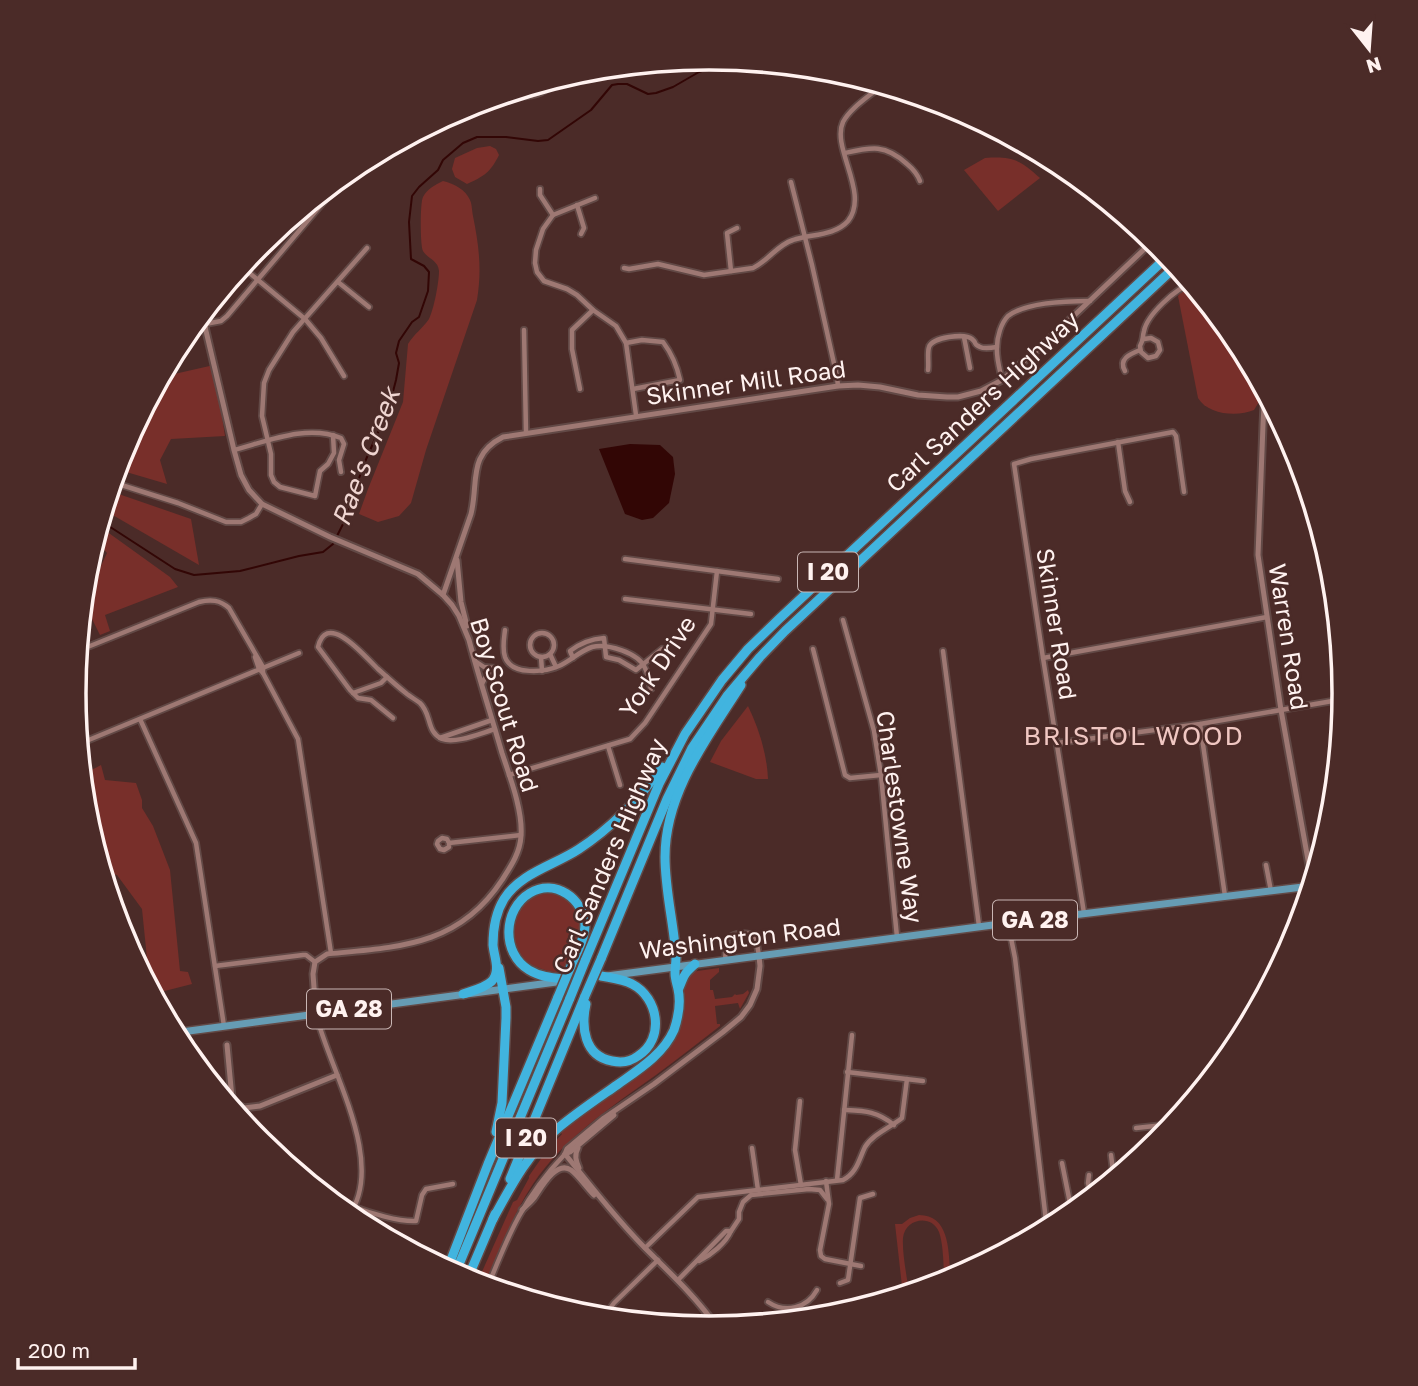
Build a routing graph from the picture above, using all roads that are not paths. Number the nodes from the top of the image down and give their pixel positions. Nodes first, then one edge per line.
1 (874, 92) edge
2 (845, 153) junction
3 (920, 181) dead end
4 (791, 182) dead end
5 (540, 189) dead end
6 (595, 198) dead end
7 (577, 205) junction
8 (317, 210) edge
9 (553, 215) junction
10 (737, 228) dead end
11 (582, 234) dead end
12 (804, 238) junction
13 (367, 248) dead end
14 (1146, 248) edge
15 (1160, 263) edge
16 (624, 268) dead end
17 (732, 271) junction
18 (249, 273) edge
19 (1169, 273) edge
20 (257, 280) junction
21 (338, 282) junction
22 (1182, 288) edge
23 (1090, 301) junction
24 (369, 307) dead end
25 (593, 310) junction
26 (304, 319) junction
27 (207, 324) edge
28 (205, 327) edge
29 (524, 330) dead end
30 (964, 337) junction
31 (1144, 339) junction
32 (626, 343) junction
33 (997, 348) junction
34 (1140, 350) junction
35 (970, 368) dead end
36 (928, 370) dead end
37 (1125, 371) dead end
38 (344, 376) dead end
39 (1002, 380) junction
40 (838, 386) junction
41 (580, 389) dead end
42 (633, 389) junction
43 (1264, 409) edge
44 (636, 415) junction
45 (527, 432) junction
46 (333, 435) junction
47 (268, 441) junction
48 (1118, 442) junction
49 (234, 450) junction
50 (341, 472) dead end
51 (122, 485) edge
52 (1184, 492) dead end
53 (1130, 502) dead end
54 (262, 504) junction
55 (457, 557) junction
56 (625, 559) dead end
57 (717, 571) junction
58 (778, 579) dead end
59 (443, 595) junction
60 (625, 598) dead end
61 (713, 609) junction
62 (751, 614) dead end
63 (1267, 617) junction
64 (843, 620) dead end
65 (505, 630) dead end
66 (469, 639) junction
67 (88, 647) edge
68 (604, 647) junction
69 (663, 649) dead end
70 (813, 649) dead end
71 (943, 651) dead end
72 (299, 653) dead end
73 (550, 653) junction
74 (541, 657) junction
75 (760, 657) junction
76 (573, 658) junction
77 (1043, 658) junction
78 (475, 661) junction
79 (643, 665) junction
80 (512, 666) junction
81 (556, 667) junction
82 (496, 668) junction
83 (262, 670) junction
84 (542, 671) junction
85 (387, 677) junction
86 (482, 685) junction
87 (651, 689) dead end
88 (353, 693) junction
89 (1332, 701) edge
90 (1281, 710) junction
91 (393, 718) dead end
92 (141, 719) junction
93 (492, 720) junction
94 (1200, 723) junction
95 (495, 729) junction
96 (685, 734) junction
97 (440, 737) junction
98 (88, 741) edge
99 (1057, 743) junction
100 (608, 746) junction
101 (509, 775) junction
102 (881, 775) junction
103 (620, 785) dead end
104 (522, 835) junction
105 (449, 843) dead end
106 (1308, 863) edge
107 (1266, 865) dead end
108 (1301, 886) edge
109 (1271, 891) junction
110 (1225, 896) junction
111 (1084, 914) junction
112 (1008, 923) junction
113 (979, 927) junction
114 (494, 928) junction
115 (897, 937) junction
116 (331, 954) junction
117 (758, 956) junction
118 (725, 961) junction
119 (315, 962) junction
120 (695, 964) junction
121 (215, 966) junction
122 (675, 967) junction
123 (601, 976) junction
124 (572, 980) junction
125 (503, 989) junction
126 (679, 990) junction
127 (463, 994) junction
128 (587, 996) junction
129 (316, 1014) junction
130 (224, 1026) junction
131 (186, 1031) edge
132 (852, 1035) dead end
133 (227, 1045) dead end
134 (847, 1072) junction
135 (337, 1075) junction
136 (907, 1079) junction
137 (923, 1081) dead end
138 (231, 1092) edge
139 (800, 1101) dead end
140 (622, 1106) junction
141 (244, 1108) edge
142 (844, 1110) junction
143 (894, 1125) junction
144 (1157, 1126) edge
145 (1136, 1128) dead end
146 (581, 1143) junction
147 (752, 1148) dead end
148 (565, 1154) junction
149 (1111, 1155) dead end
150 (1062, 1163) dead end
151 (488, 1164) junction
152 (1113, 1167) edge
153 (581, 1174) junction
154 (1089, 1175) dead end
155 (837, 1180) junction
156 (825, 1181) junction
157 (453, 1184) dead end
158 (800, 1185) junction
159 (1089, 1186) edge
160 (758, 1190) junction
161 (873, 1194) dead end
162 (827, 1199) junction
163 (1069, 1200) edge
164 (603, 1201) junction
165 (355, 1205) edge
166 (361, 1209) edge
167 (522, 1210) junction
168 (1045, 1217) edge
169 (493, 1219) junction
170 (645, 1248) junction
171 (451, 1260) edge
172 (658, 1260) junction
173 (459, 1264) edge
174 (852, 1265) junction
175 (861, 1266) dead end
176 (472, 1269) edge
177 (492, 1277) edge
178 (678, 1279) junction
179 (841, 1283) dead end
180 (817, 1290) dead end
181 (768, 1301) dead end
182 (610, 1308) edge
183 (790, 1311) joint
184 (709, 1316) edge

1 - 2 street
2 - 3 street
2 - 12 street
4 - 12 street
5 - 9 street
6 - 7 street
7 - 9 street
7 - 11 street
8 - 20 street
9 - 25 street
10 - 17 street
12 - 17 street
12 - 40 street
13 - 21 street
14 - 23 street, Skinner Mill Road
15 - 96 highway, Carl Sanders Highway / I 20
16 - 17 street
18 - 20 street
19 - 75 highway, Carl Sanders Highway / I 20
20 - 26 street
20 - 27 street
21 - 24 street
21 - 26 street
22 - 31 street
23 - 33 street
23 - 39 street, Skinner Mill Road
25 - 32 street
25 - 41 street
26 - 38 street
26 - 47 street
28 - 49 street, Boy Scout Road
29 - 45 street
30 - 33 street
30 - 35 street
30 - 36 street
31 - 34 street
31 - 34 street
32 - 42 street
32 - 42 street
33 - 39 street
34 - 37 street
39 - 40 street, Skinner Mill Road
40 - 44 street, Skinner Mill Road
42 - 44 street
43 - 63 street, Warren Road
44 - 45 street, Skinner Mill Road
45 - 55 street, Skinner Mill Road
46 - 47 street
46 - 47 street
46 - 50 street
47 - 49 street
48 - 52 street
48 - 53 street
48 - 77 street, Skinner Road
49 - 54 street, Boy Scout Road
51 - 54 street
54 - 59 street, Boy Scout Road
55 - 59 street, Skinner Mill Road
55 - 66 street
56 - 57 street
57 - 58 street
57 - 61 street, York Drive
59 - 66 street, Boy Scout Road
60 - 61 street
61 - 62 street
61 - 100 street, York Drive
63 - 77 street
63 - 90 street, Warren Road
64 - 102 street, Charlestowne Way
65 - 80 street
66 - 78 street, Boy Scout Road
67 - 83 street
68 - 76 street
68 - 76 street
68 - 79 street
68 - 79 street
69 - 79 street
70 - 102 street
71 - 113 street
72 - 83 street
73 - 74 street
73 - 74 street
73 - 81 street
74 - 84 street
75 - 122 highway
75 - 128 highway, Carl Sanders Highway / I 20, bridge
76 - 81 street
77 - 99 street, Skinner Road
78 - 82 street
78 - 86 street, Boy Scout Road
79 - 87 street
80 - 82 street
80 - 84 street
81 - 84 street
82 - 86 street
83 - 92 street
83 - 116 street
85 - 88 street
85 - 88 street
85 - 97 street
86 - 93 street, Boy Scout Road
88 - 91 street
89 - 90 street
90 - 94 street
90 - 106 street, Warren Road
92 - 98 street
92 - 121 street
93 - 95 street, Boy Scout Road
93 - 97 street
94 - 99 street
94 - 110 street
95 - 97 street
95 - 101 street, Boy Scout Road
96 - 114 highway
96 - 173 highway, Carl Sanders Highway / I 20, bridge
99 - 111 street, Skinner Road
100 - 101 street, York Drive
100 - 103 street
101 - 104 street, Boy Scout Road
102 - 115 street, Charlestowne Way
104 - 105 street
104 - 116 street
107 - 109 street
108 - 109 main road, Washington Road / GA 28
109 - 110 main road, Washington Road / GA 28
110 - 111 main road, Washington Road / GA 28
111 - 112 main road, Washington Road / GA 28
112 - 113 main road, Washington Road / GA 28
112 - 168 street
113 - 115 main road, Washington Road / GA 28
114 - 125 highway
114 - 127 highway
115 - 117 main road, Washington Road / GA 28
116 - 119 street
117 - 118 main road, Washington Road / GA 28
117 - 118 street
117 - 140 street
118 - 120 main road, Washington Road / GA 28
119 - 121 street
119 - 129 street
120 - 122 main road, Washington Road / GA 28
120 - 126 highway
121 - 130 street
122 - 123 main road, Washington Road / GA 28
122 - 126 highway
123 - 124 main road, Washington Road / GA 28
123 - 128 highway
124 - 125 main road, Washington Road / GA 28
124 - 151 highway, bridge
125 - 127 main road, Washington Road / GA 28
125 - 151 highway
126 - 169 highway
127 - 129 main road, Washington Road / GA 28
128 - 169 highway, Carl Sanders Highway / I 20
129 - 130 main road, Washington Road / GA 28
129 - 135 street
130 - 131 main road, Washington Road / GA 28
132 - 134 street
133 - 138 street
134 - 136 street
134 - 142 street
135 - 141 street
135 - 165 street
136 - 137 street
136 - 143 street
139 - 158 street
140 - 146 street
140 - 148 street
142 - 143 street
142 - 155 street
143 - 155 street
144 - 145 street
146 - 148 street
146 - 153 street
147 - 160 street
148 - 153 street
148 - 167 street
149 - 152 street
150 - 163 street
151 - 171 highway
153 - 164 street
154 - 159 street
155 - 156 street
156 - 158 street
156 - 162 street
157 - 166 street
158 - 160 street
160 - 170 street
161 - 174 street
162 - 174 street
162 - 178 street
164 - 167 street
164 - 170 street
167 - 177 street
169 - 176 highway, Carl Sanders Highway / I 20
170 - 172 street
172 - 178 street
172 - 182 street
174 - 175 street
174 - 179 street
178 - 184 street
180 - 183 street
181 - 183 street

